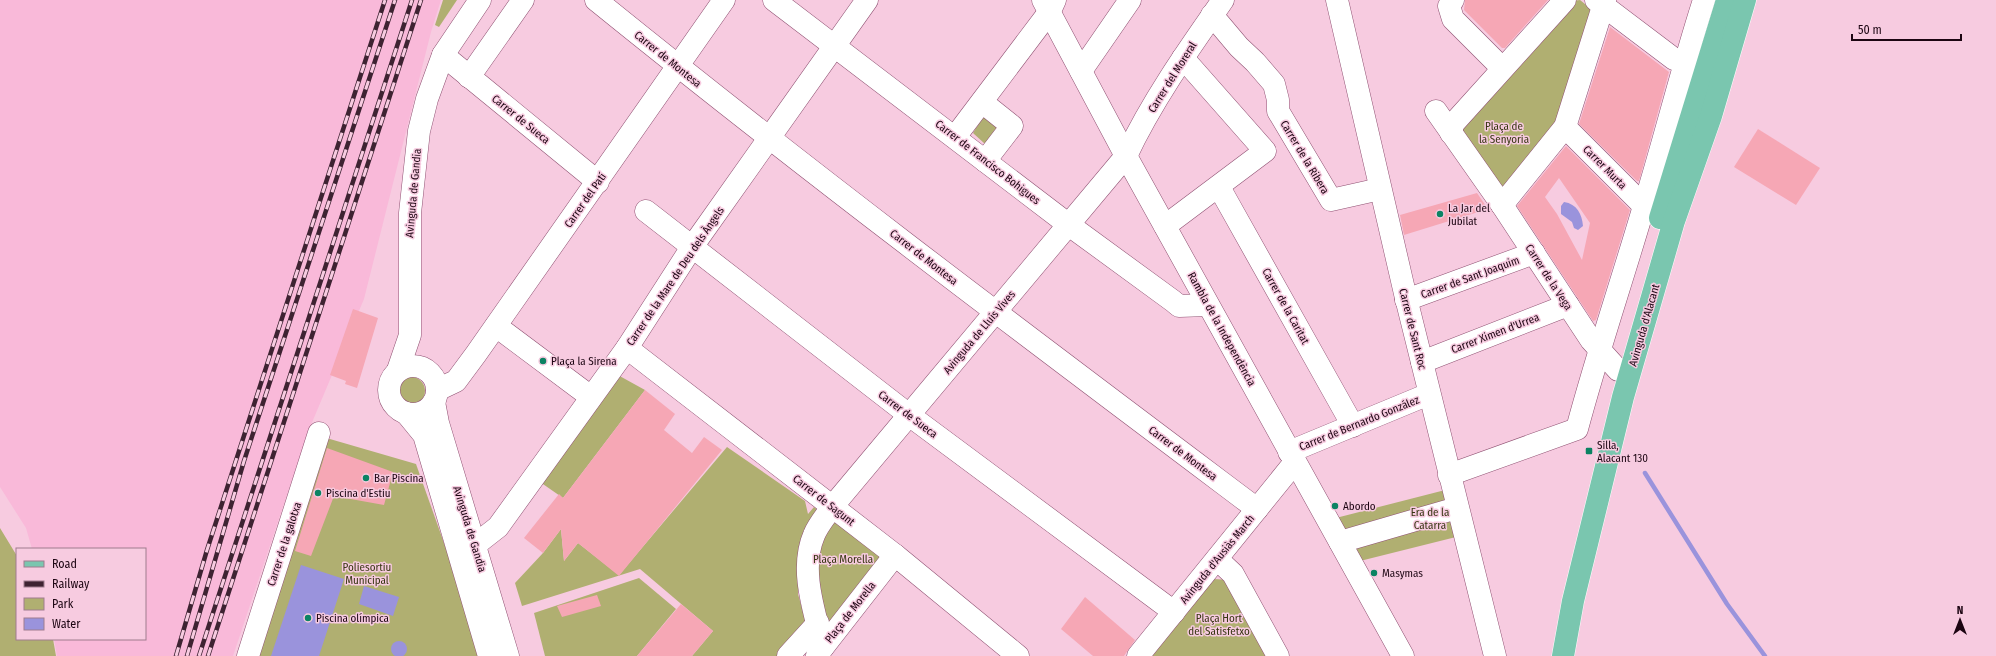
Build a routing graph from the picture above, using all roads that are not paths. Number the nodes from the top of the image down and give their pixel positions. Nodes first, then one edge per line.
1 (480, 0) edge
2 (523, 0) edge
3 (596, 0) edge
4 (724, 0) edge
5 (774, 0) edge
6 (867, 0) edge
7 (1130, 0) edge
8 (1337, 0) edge
9 (1453, 0) edge
10 (1565, 0) edge
11 (1704, 0) edge
12 (1728, 0) edge
13 (1745, 0) edge
14 (1601, 1) edge
15 (1049, 4) edge
16 (1218, 8) edge
17 (834, 47) junction
18 (443, 55) junction
19 (1183, 58) junction
20 (1684, 62) junction
21 (678, 67) junction
22 (1502, 68) junction
23 (1081, 71) junction
24 (470, 77) junction
25 (982, 102) junction
26 (1436, 111) dead end
27 (1565, 127) junction
28 (1451, 133) junction
29 (955, 137) junction
30 (770, 138) junction
31 (1126, 156) junction
32 (985, 161) junction
33 (598, 182) junction
34 (1219, 187) junction
35 (1380, 189) junction
36 (1502, 205) junction
37 (1644, 206) junction
38 (646, 211) dead end
39 (1069, 225) junction
40 (1165, 226) junction
41 (692, 247) junction
42 (1534, 253) junction
43 (1406, 300) junction
44 (1208, 305) junction
45 (1568, 305) junction
46 (996, 313) junction
47 (496, 326) junction
48 (410, 335) junction
49 (627, 348) junction
50 (1599, 348) junction
51 (1422, 362) junction
52 (426, 369) junction
53 (398, 370) junction
54 (1618, 370) junction
55 (1429, 394) junction
56 (436, 396) junction
57 (591, 397) junction
58 (406, 413) junction
59 (909, 415) junction
60 (1353, 426) junction
61 (319, 433) dead end
62 (1292, 457) junction
63 (1449, 475) junction
64 (832, 507) junction
65 (1457, 508) junction
66 (1257, 509) junction
67 (1340, 542) junction
68 (474, 545) junction
69 (895, 555) junction
70 (1217, 559) junction
71 (1174, 612) junction
72 (818, 623) junction
73 (824, 653) edge
74 (248, 656) edge
75 (489, 656) edge
76 (508, 656) edge
77 (788, 656) edge
78 (1018, 656) edge
79 (1138, 656) edge
80 (1278, 656) edge
81 (1403, 656) edge
82 (1495, 656) edge
83 (1552, 656) edge
84 (1562, 656) edge

1 - 18 street, Avinguda de Gandia
2 - 24 street
3 - 21 street, Carrer de Montesa
4 - 21 street, Carrer del Patí
5 - 17 street, Carrer de Francisco Bohigues
6 - 17 street, Carrer de la Mare de Deu dels Àngels
7 - 23 street
8 - 35 street, Carrer de Sant Roc
9 - 22 street
10 - 22 street
11 - 20 street
12 - 54 main road, Avinguda d'Alacant
13 - 84 main road, Avinguda d'Alacant
14 - 20 street
14 - 27 street
15 - 23 street, Rambla de la Independència
15 - 25 street
16 - 19 street, Carrer del Moreral
16 - 35 street, Carrer de la Ribera
17 - 29 street, Carrer de Francisco Bohigues
17 - 30 street, Carrer de la Mare de Deu dels Àngels
18 - 24 street, Carrer de Sueca
18 - 48 street, Avinguda de Gandia
19 - 31 street, Carrer del Moreral
19 - 34 street
20 - 37 street
21 - 30 street, Carrer de Montesa
21 - 33 street, Carrer del Patí
22 - 28 street
23 - 31 street, Rambla de la Independència
24 - 33 street, Carrer de Sueca
25 - 29 street
25 - 32 street
26 - 28 street
27 - 36 street
27 - 37 street, Carrer Murta
28 - 36 street
29 - 32 street, Carrer de Francisco Bohigues
30 - 41 street, Carrer de la Mare de Deu dels Àngels
30 - 46 street, Carrer de Montesa
31 - 39 street, Avinguda de Lluís Vives
31 - 40 street, Rambla de la Independència
32 - 39 street, Carrer de Francisco Bohigues
33 - 47 street, Carrer del Patí
34 - 40 street
34 - 60 street, Carrer de la Caritat
35 - 43 street, Carrer de Sant Roc
36 - 42 street, Carrer de la Vega
37 - 50 street
38 - 41 street, Carrer de Sueca
39 - 44 street, Carrer de Francisco Bohigues
39 - 46 street, Avinguda de Lluís Vives
40 - 44 street, Rambla de la Independència
41 - 49 street, Carrer de la Mare de Deu dels Àngels
41 - 59 street, Carrer de Sueca
42 - 43 street, Carrer de Sant Joaquim
42 - 45 street, Carrer de la Vega
43 - 51 street, Carrer de Sant Roc
44 - 62 street, Rambla de la Independència
45 - 50 street, Carrer de la Vega
45 - 51 street, Carrer Ximen d'Urrea
46 - 59 street, Avinguda de Lluís Vives
46 - 66 street, Carrer de Montesa
47 - 56 street, Carrer del Patí
47 - 57 street
48 - 52 street, Avinguda de Gandia
48 - 53 street, Avinguda de Gandia
49 - 57 street, Carrer de la Mare de Deu dels Àngels
49 - 64 street, Carrer de Sagunt
50 - 54 street, Carrer de la Vega
50 - 63 street
51 - 55 street, Carrer de Sant Roc
52 - 53 street
52 - 56 street
53 - 58 street
54 - 83 main road, Avinguda d'Alacant
55 - 60 street, Carrer de Bernardo González
55 - 63 street, Carrer de Sant Roc
56 - 58 street
56 - 68 street, Avinguda de Gandia
57 - 68 street, Carrer de la Mare de Deu dels Àngels
58 - 75 street, Avinguda de Gandia
59 - 64 street, Avinguda de Lluís Vives
59 - 71 street, Carrer de Sueca
60 - 62 street, Carrer de Bernardo González
61 - 74 street, Carrer de la galotxa
62 - 66 street, Avinguda d'Ausiàs March
62 - 67 street, Rambla de la Independència
63 - 65 street, Carrer de Sant Roc
64 - 69 street, Carrer de Sagunt
64 - 72 street, Plaça de Morella
65 - 67 street
65 - 82 street, Carrer de Sant Roc
66 - 70 street, Avinguda d'Ausiàs March
67 - 81 street, Rambla de la Independència
68 - 76 street, Avinguda de Gandia
69 - 73 street, Plaça de Morella
69 - 78 street, Carrer de Sagunt
70 - 71 street, Avinguda d'Ausiàs March
70 - 80 street
71 - 79 street, Avinguda d'Ausiàs March
72 - 73 street, Plaça de Morella
72 - 77 street

